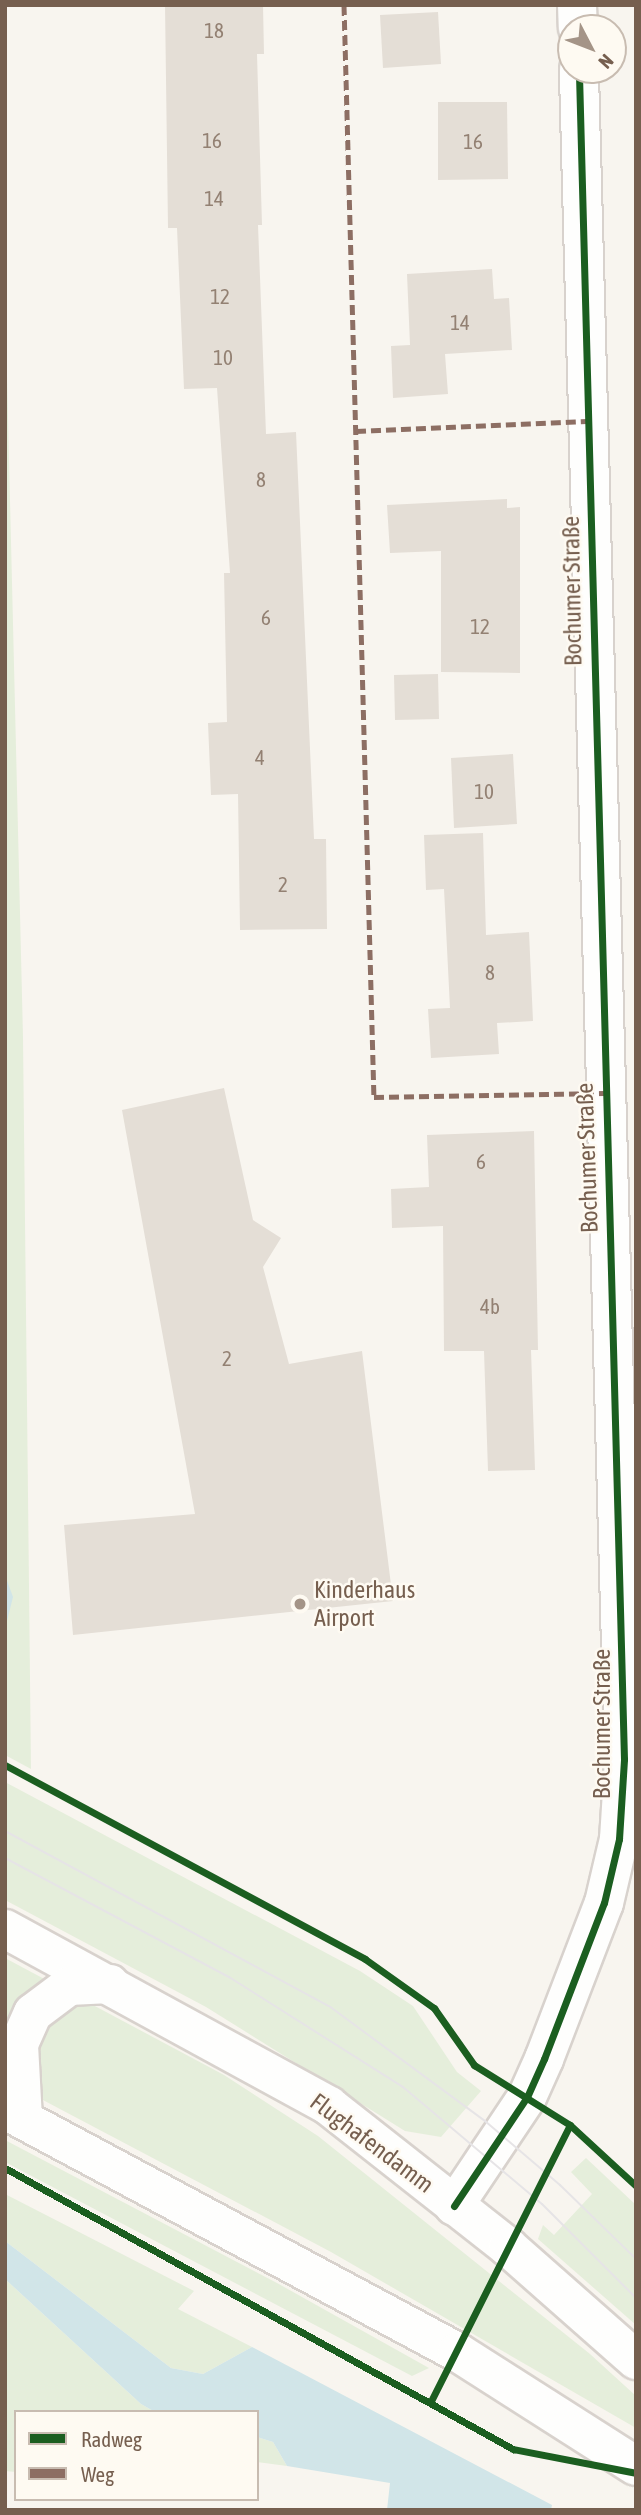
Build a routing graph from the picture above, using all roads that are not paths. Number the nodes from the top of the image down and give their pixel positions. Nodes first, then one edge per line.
1 (579, 84) edge
2 (628, 1839) edge
3 (5, 1929) edge
4 (110, 1984) junction
5 (14, 2114) edge
6 (454, 2206) junction
7 (636, 2360) edge
8 (636, 2466) edge

1 - 2 street, Bochumer Straße
2 - 6 street, Bochumer Straße
3 - 4 street, Flughafendamm
4 - 5 street
4 - 6 street, Flughafendamm
5 - 8 street
6 - 7 street, Flughafendamm

